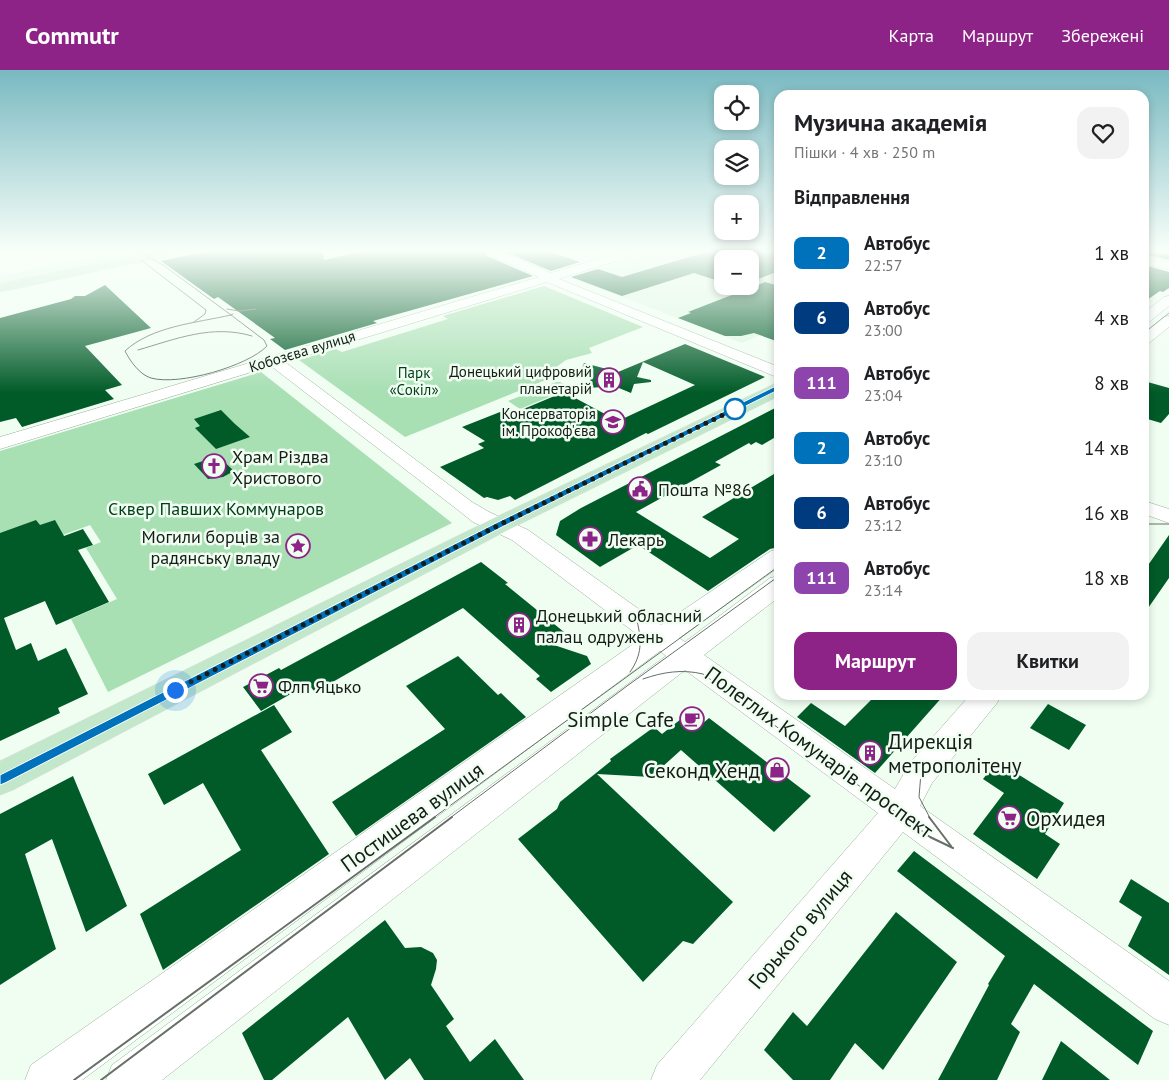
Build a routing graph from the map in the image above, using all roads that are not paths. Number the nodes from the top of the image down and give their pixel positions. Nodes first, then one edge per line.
1 (476, 299) edge
2 (596, 299) edge
3 (1169, 300) edge
4 (1149, 315) edge
5 (1169, 320) edge
6 (1149, 336) edge
7 (272, 360) junction
8 (774, 371) edge
9 (774, 390) edge
10 (0, 443) edge
11 (1149, 510) edge
12 (1169, 517) edge
13 (499, 525) junction
14 (774, 560) edge
15 (774, 586) edge
16 (663, 640) junction
17 (983, 700) edge
18 (0, 779) edge
19 (900, 810) junction
20 (1169, 1005) edge
21 (46, 1080) edge
22 (127, 1080) edge
23 (672, 1080) edge

1 - 7 street, Кобозєва вулиця
2 - 8 street
3 - 4 street
5 - 6 street
7 - 10 street, Кобозєва вулиця
7 - 13 street, Полеглих Комунарів проспект
9 - 13 main road
11 - 12 street
13 - 16 street, Полеглих Комунарів проспект
13 - 18 main road
14 - 16 street, Постишева вулиця
15 - 16 street, Постишева вулиця
16 - 19 street, Полеглих Комунарів проспект
16 - 21 street, Постишева вулиця
16 - 22 street, Постишева вулиця
17 - 19 street, Горького вулиця
19 - 20 street, Полеглих Комунарів проспект
19 - 23 street, Горького вулиця

